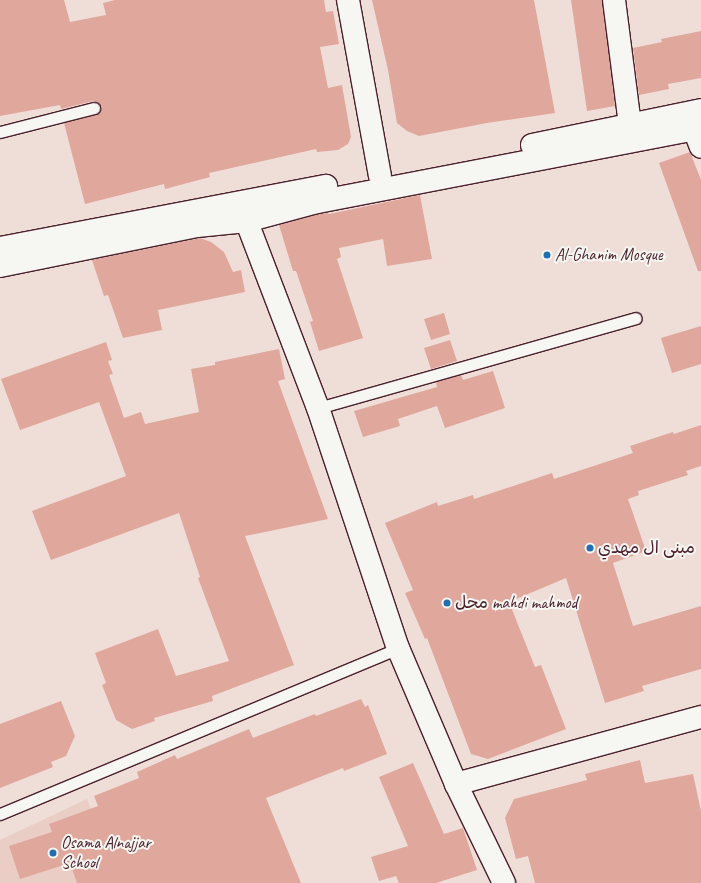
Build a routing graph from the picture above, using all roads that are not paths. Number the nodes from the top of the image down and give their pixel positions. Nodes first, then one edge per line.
1 (348, 0) edge
2 (614, 0) edge
3 (94, 108) dead end
4 (630, 125) junction
5 (699, 129) edge
6 (0, 132) edge
7 (380, 176) junction
8 (244, 212) junction
9 (0, 248) edge
10 (0, 266) edge
11 (636, 318) dead end
12 (318, 408) junction
13 (398, 648) junction
14 (701, 717) edge
15 (456, 784) junction
16 (0, 814) edge
17 (504, 883) edge

1 - 7 street
2 - 4 street
3 - 6 lane
4 - 5 street
4 - 7 street
5 - 8 street
7 - 8 street
8 - 9 street
8 - 10 street
8 - 12 street
11 - 12 lane
12 - 13 street
13 - 15 street
13 - 16 lane
14 - 15 street
15 - 17 street

